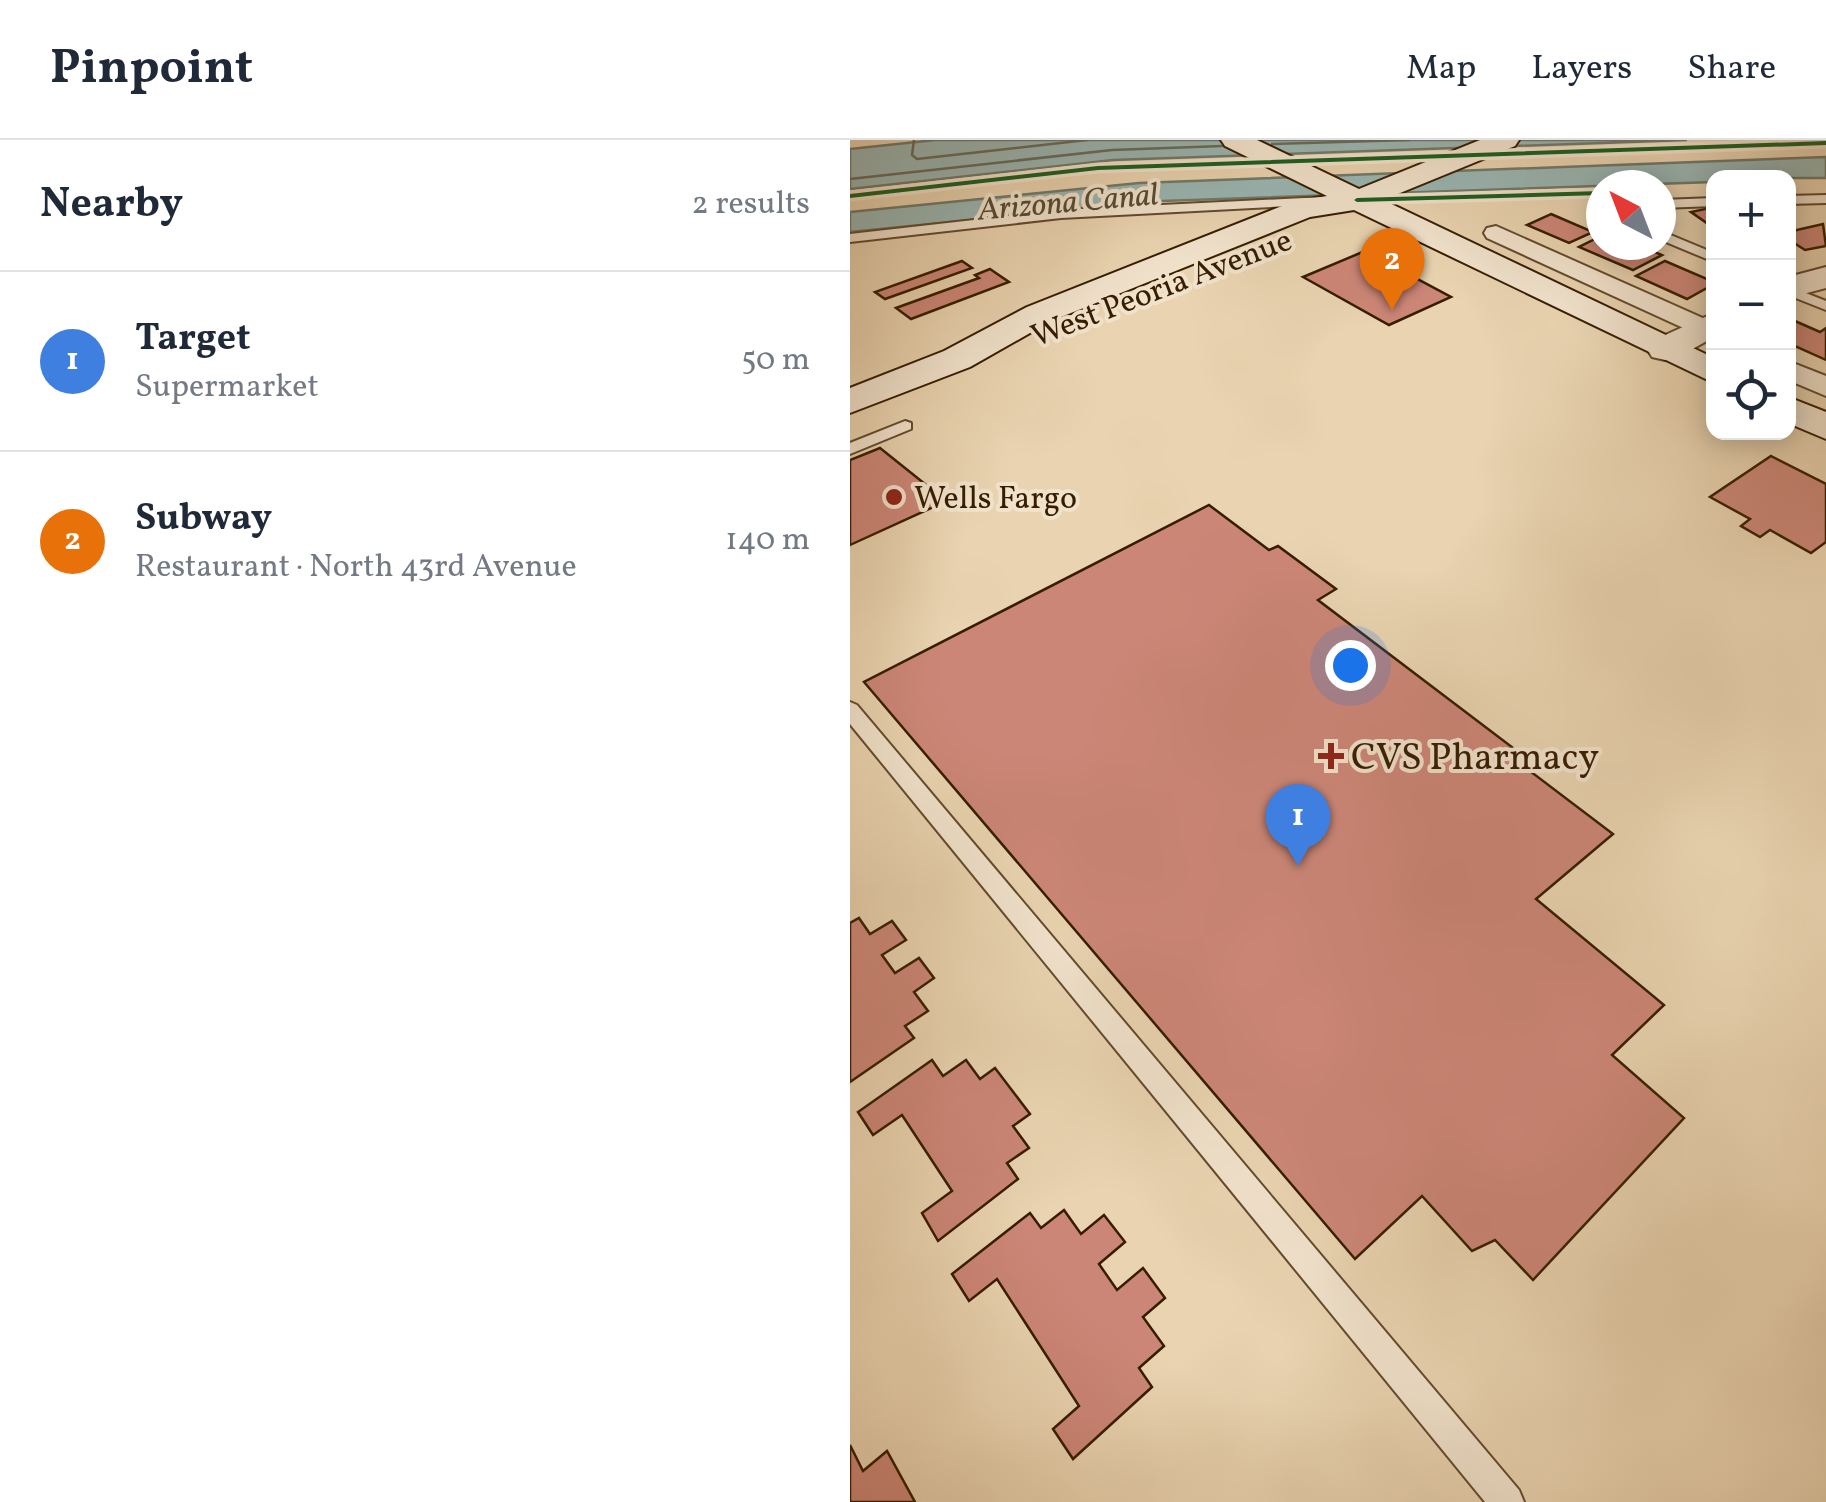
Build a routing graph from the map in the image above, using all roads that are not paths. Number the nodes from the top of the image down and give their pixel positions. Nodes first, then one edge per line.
1 (1235, 140) edge
2 (1506, 140) edge
3 (1826, 199) edge
4 (1357, 200) junction
5 (1796, 200) edge
6 (1706, 202) edge
7 (1676, 203) edge
8 (1496, 233) dead end
9 (850, 238) edge
10 (1676, 242) edge
11 (1706, 255) edge
12 (1826, 277) edge
13 (1796, 286) edge
14 (1796, 293) edge
15 (1826, 306) edge
16 (1706, 327) edge
17 (1706, 331) edge
18 (1666, 348) junction
19 (1706, 368) edge
20 (1796, 373) edge
21 (1826, 387) edge
22 (850, 402) edge
23 (1796, 412) edge
24 (904, 426) dead end
25 (1826, 427) edge
26 (850, 449) edge
27 (850, 710) edge
28 (1507, 1502) edge

1 - 4 main road
2 - 4 main road, West Peoria Avenue
3 - 5 lane
4 - 9 lane
4 - 18 main road
4 - 22 main road, West Peoria Avenue
6 - 7 lane
8 - 16 street
10 - 11 lane
12 - 13 main road
14 - 15 lane
17 - 18 main road
18 - 19 main road
20 - 21 street
23 - 25 main road
24 - 26 lane
27 - 28 lane

